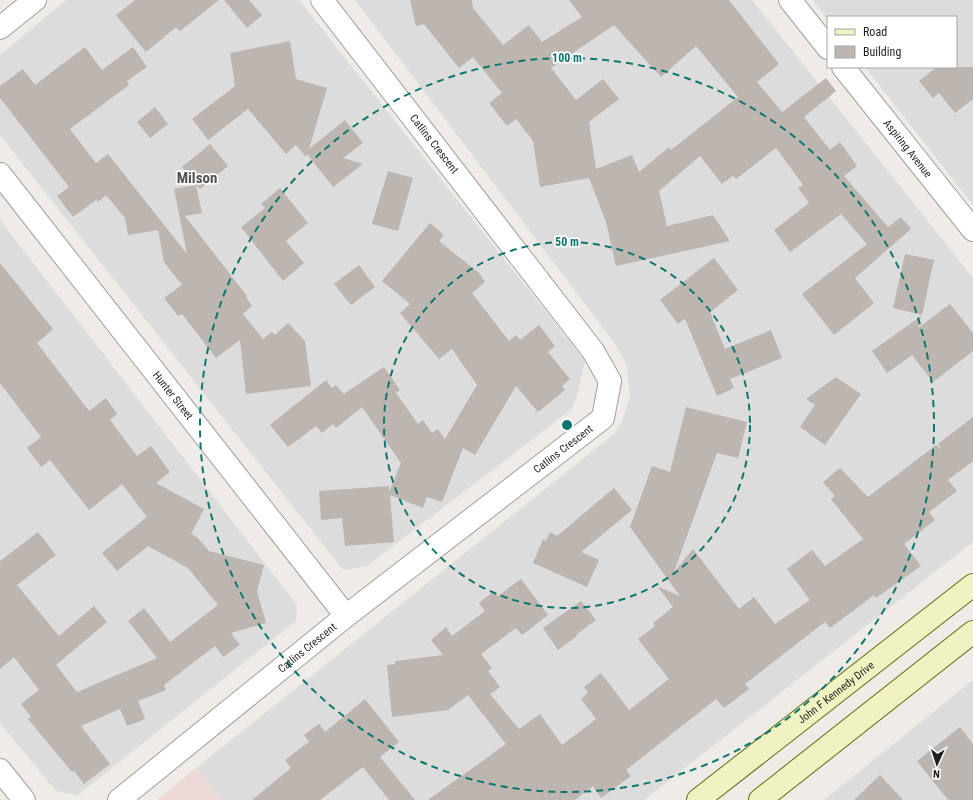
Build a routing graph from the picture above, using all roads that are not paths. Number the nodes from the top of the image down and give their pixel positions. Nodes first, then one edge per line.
1 (35, 0) edge
2 (322, 0) edge
3 (790, 0) edge
4 (0, 28) edge
5 (827, 47) edge
6 (844, 68) edge
7 (0, 174) edge
8 (973, 230) edge
9 (973, 585) edge
10 (346, 616) junction
11 (973, 632) edge
12 (0, 770) edge
13 (710, 796) edge
14 (24, 800) edge
15 (119, 800) edge
16 (760, 800) edge

1 - 4 street
2 - 10 street, Catlins Crescent
3 - 5 street
6 - 8 street, Aspiring Avenue
7 - 10 street, Hunter Street
9 - 13 main road, John F Kennedy Drive
10 - 15 street, Catlins Crescent
11 - 16 main road
12 - 14 street

